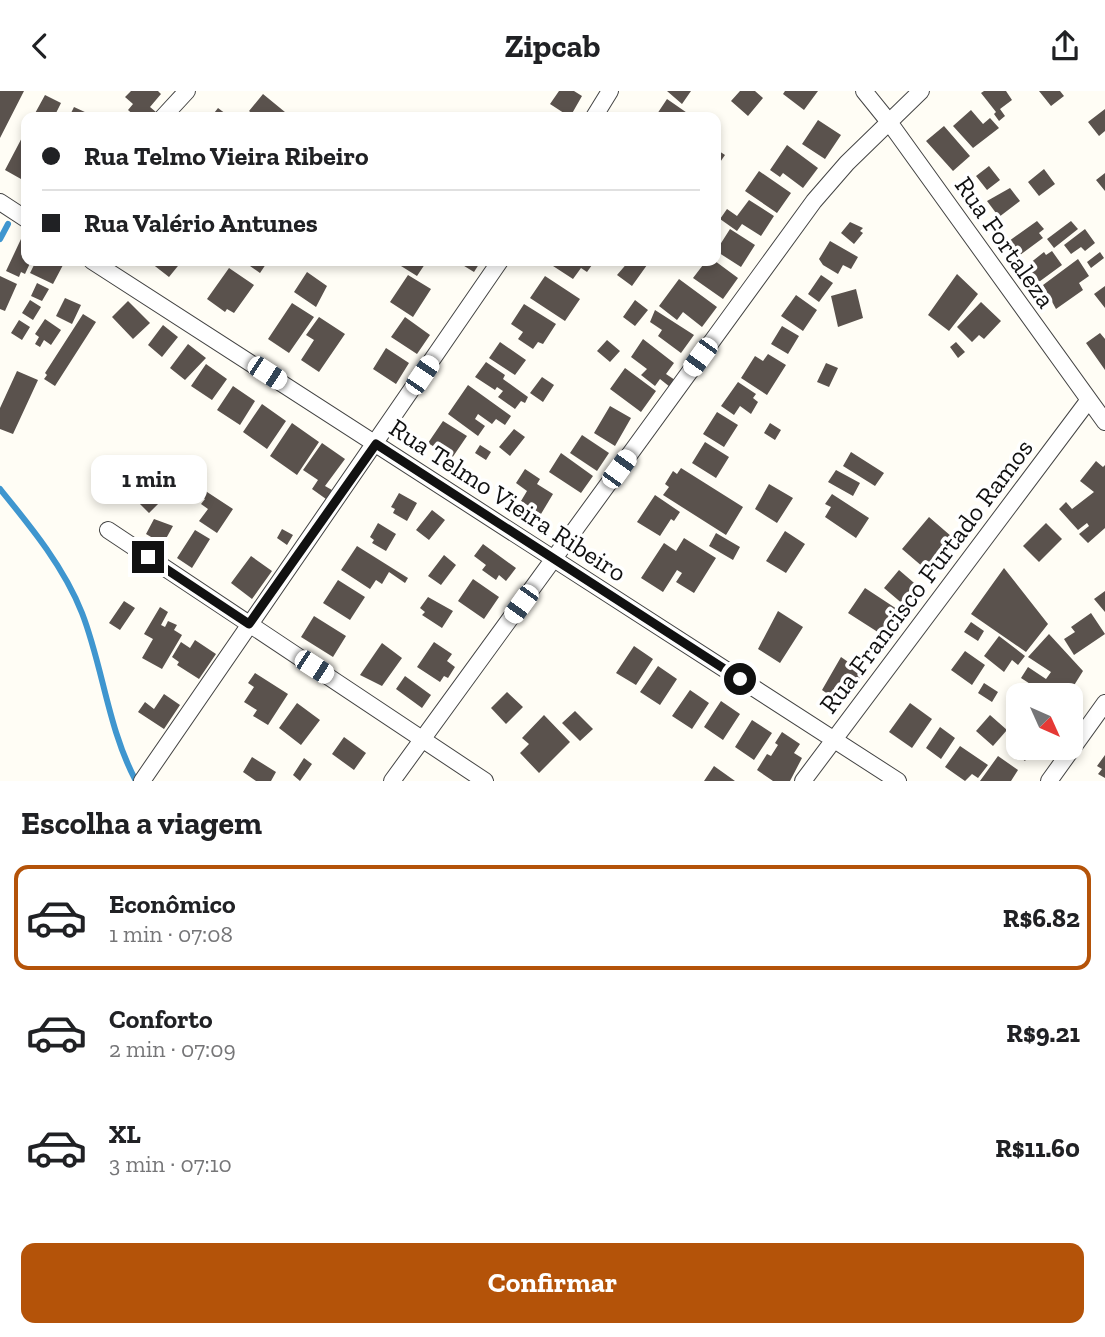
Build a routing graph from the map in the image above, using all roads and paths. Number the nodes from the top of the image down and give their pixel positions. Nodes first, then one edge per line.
1 (187, 91) edge
2 (610, 91) edge
3 (864, 91) edge
4 (920, 91) edge
5 (168, 112) edge
6 (597, 112) edge
7 (889, 122) junction
8 (0, 202) edge
9 (21, 216) edge
10 (100, 266) edge
11 (497, 266) edge
12 (1088, 401) junction
13 (1105, 422) edge
14 (376, 444) junction
15 (108, 530) dead end
16 (554, 559) junction
17 (249, 624) junction
18 (1105, 703) edge
19 (422, 738) junction
20 (834, 739) junction
21 (144, 777) edge
22 (392, 781) edge
23 (485, 781) edge
24 (803, 781) edge
25 (898, 781) edge
26 (1049, 781) edge

1 - 5 street
2 - 6 street
3 - 7 street, Rua Fortaleza
4 - 7 street
7 - 12 street, Rua Fortaleza
7 - 16 street
8 - 9 street
10 - 14 street, Rua Telmo Vieira Ribeiro
11 - 14 street
12 - 13 street, Rua Fortaleza
12 - 20 street, Rua Francisco Furtado Ramos
14 - 16 street, Rua Telmo Vieira Ribeiro
14 - 17 street
15 - 17 street
16 - 19 street
16 - 20 street, Rua Telmo Vieira Ribeiro
17 - 19 street
17 - 21 street
18 - 26 street
19 - 22 street
19 - 23 street
20 - 24 street, Rua Francisco Furtado Ramos
20 - 25 street, Rua Telmo Vieira Ribeiro

